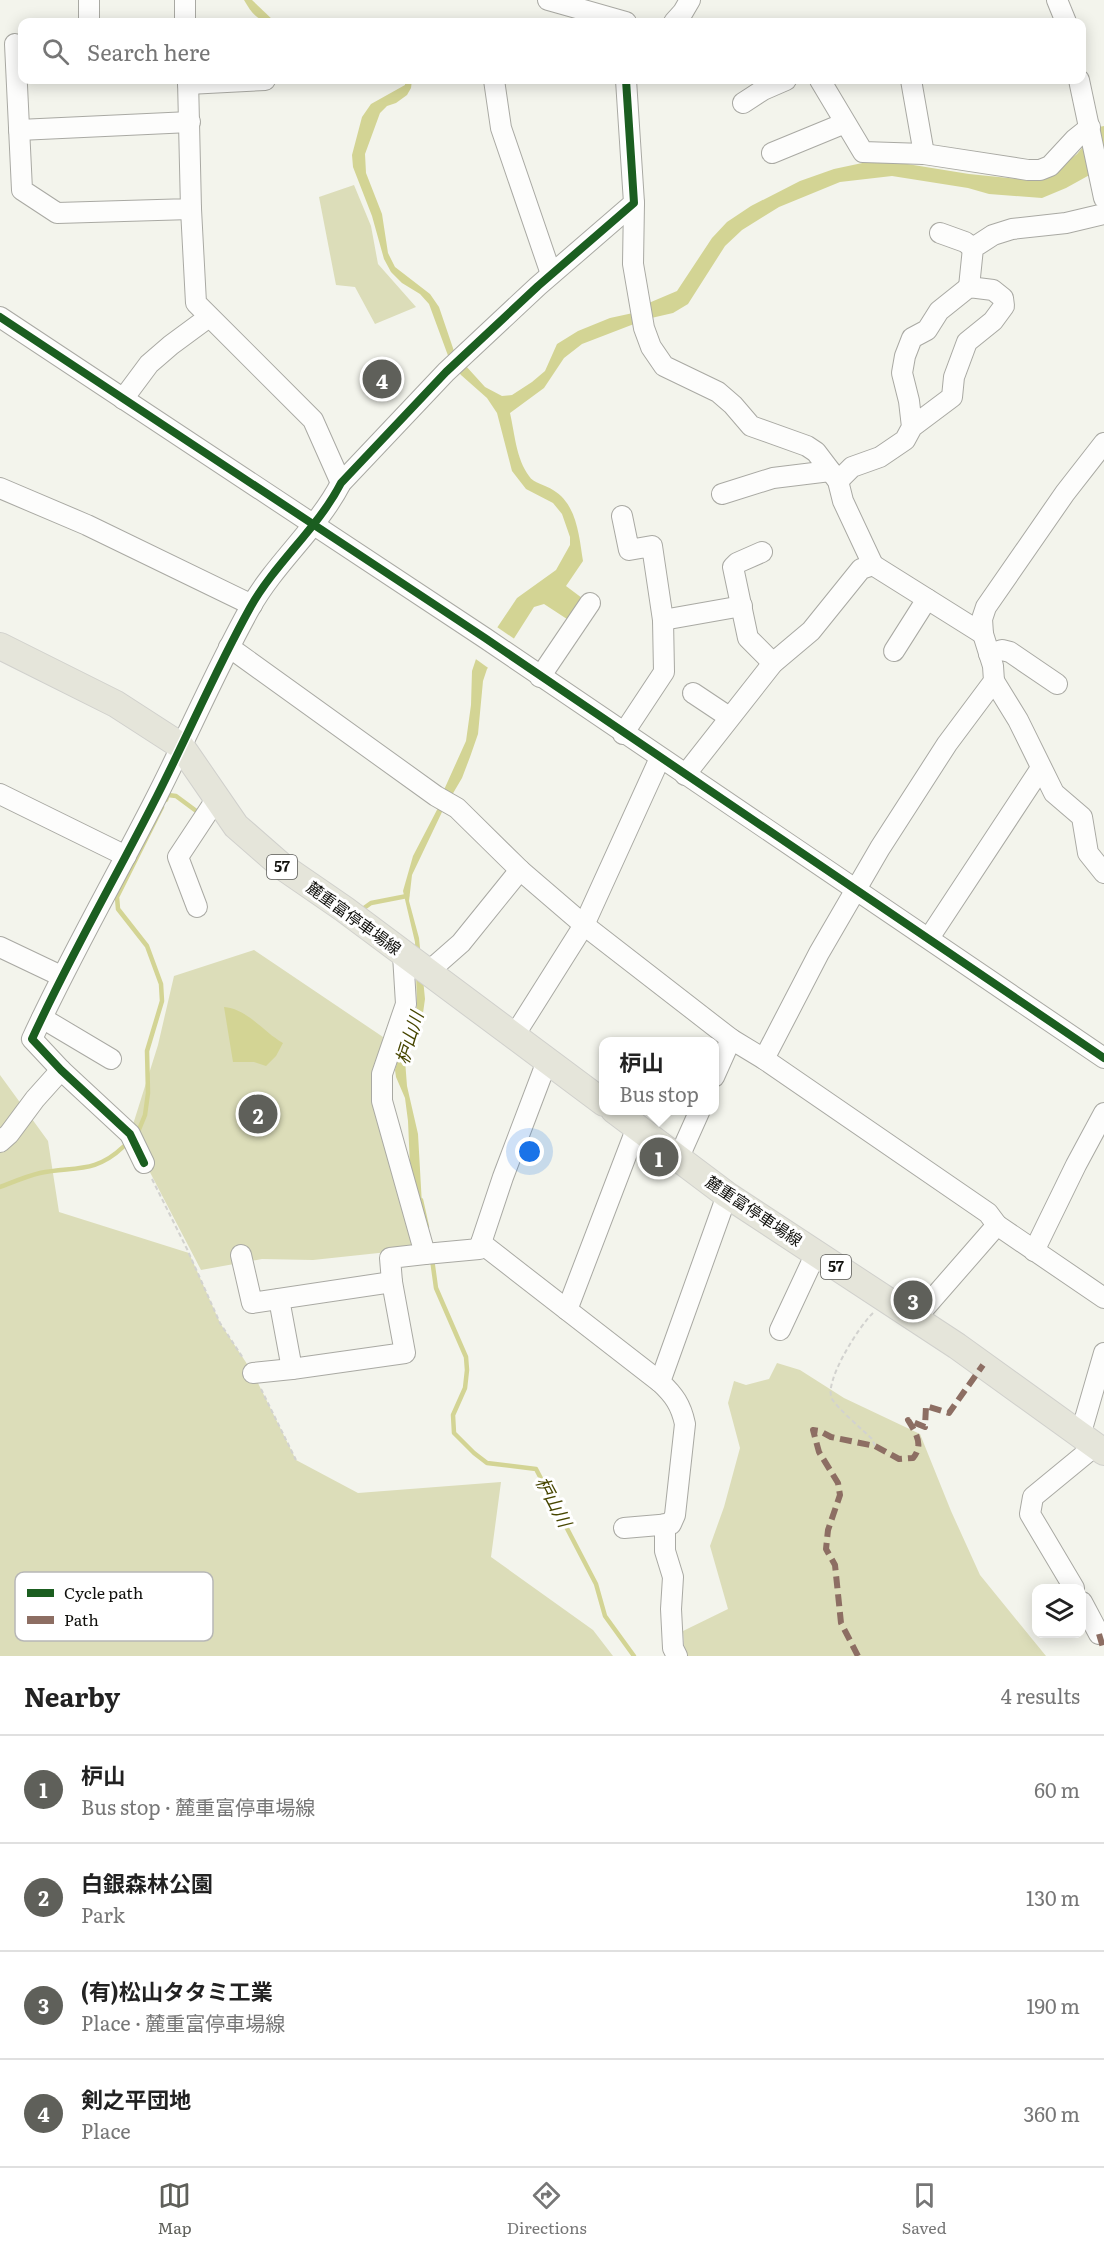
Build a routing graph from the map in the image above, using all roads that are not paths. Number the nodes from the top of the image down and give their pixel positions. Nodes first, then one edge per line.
1 (89, 0) edge
2 (185, 0) edge
3 (548, 0) edge
4 (690, 0) edge
5 (1058, 0) edge
6 (89, 18) edge
7 (185, 18) edge
8 (613, 18) edge
9 (678, 18) edge
10 (1065, 18) edge
11 (13, 44) edge
12 (188, 84) edge
13 (495, 84) edge
14 (626, 84) edge
15 (777, 84) edge
16 (822, 84) edge
17 (912, 84) edge
18 (1080, 84) edge
19 (743, 103) dead end
20 (190, 122) junction
21 (845, 123) junction
22 (19, 130) junction
23 (1091, 130) junction
24 (772, 153) dead end
25 (924, 154) junction
26 (1104, 198) edge
27 (634, 203) junction
28 (191, 209) junction
29 (1104, 214) edge
30 (940, 233) dead end
31 (973, 248) junction
32 (551, 274) junction
33 (969, 287) junction
34 (0, 317) edge
35 (209, 317) junction
36 (123, 399) junction
37 (912, 428) junction
38 (1104, 444) edge
39 (834, 476) junction
40 (341, 483) junction
41 (0, 488) edge
42 (722, 494) dead end
43 (622, 516) dead end
44 (311, 525) junction
45 (762, 552) dead end
46 (873, 565) junction
47 (927, 598) junction
48 (590, 603) dead end
49 (252, 605) junction
50 (742, 606) junction
51 (663, 620) junction
52 (983, 634) junction
53 (0, 646) edge
54 (229, 647) junction
55 (894, 651) dead end
56 (989, 654) junction
57 (773, 663) junction
58 (540, 677) junction
59 (994, 681) junction
60 (1057, 684) dead end
61 (693, 693) dead end
62 (729, 717) junction
63 (623, 734) junction
64 (181, 746) junction
65 (660, 758) junction
66 (1041, 768) junction
67 (685, 775) junction
68 (0, 794) edge
69 (217, 798) junction
70 (126, 856) junction
71 (520, 870) junction
72 (1104, 873) edge
73 (856, 890) junction
74 (197, 907) dead end
75 (584, 925) junction
76 (929, 938) junction
77 (0, 947) edge
78 (414, 962) junction
79 (61, 976) junction
80 (42, 1018) junction
81 (514, 1036) junction
82 (731, 1040) junction
83 (1104, 1058) edge
84 (111, 1059) dead end
85 (764, 1059) junction
86 (547, 1061) junction
87 (719, 1066) edge
88 (61, 1070) junction
89 (599, 1100) edge
90 (1104, 1113) edge
91 (621, 1115) edge
92 (698, 1115) edge
93 (637, 1127) junction
94 (0, 1143) edge
95 (679, 1157) junction
96 (144, 1163) road end
97 (727, 1195) junction
98 (997, 1225) junction
99 (481, 1243) junction
100 (1034, 1251) junction
101 (431, 1253) junction
102 (816, 1253) junction
103 (242, 1255) dead end
104 (392, 1282) junction
105 (1104, 1298) edge
106 (279, 1299) junction
107 (567, 1310) junction
108 (915, 1319) junction
109 (780, 1329) dead end
110 (1104, 1353) edge
111 (292, 1369) junction
112 (253, 1374) road end
113 (660, 1382) junction
114 (1093, 1444) edge
115 (665, 1524) junction
116 (624, 1528) dead end
117 (1072, 1584) edge
118 (1086, 1609) edge
119 (1100, 1634) dead end
120 (677, 1656) edge

1 - 6 street
2 - 7 street
3 - 8 street
4 - 9 street
5 - 10 street
11 - 22 street
12 - 20 street
13 - 32 street
14 - 27 street
15 - 19 street
16 - 21 street
17 - 25 street
18 - 23 street
20 - 22 street
20 - 28 street
21 - 24 street
21 - 25 street
22 - 28 street
23 - 25 street
23 - 26 street
27 - 32 street
27 - 39 street
28 - 35 street
29 - 31 street
30 - 31 street
31 - 33 street
32 - 40 street
33 - 37 street
33 - 37 street
34 - 36 street
35 - 36 street
35 - 40 street
36 - 44 street
37 - 39 street
38 - 52 street
39 - 42 street
39 - 46 street
40 - 44 street
41 - 49 street
43 - 51 street
44 - 49 street
44 - 58 street
45 - 50 street
46 - 47 street
46 - 57 street
47 - 52 street
47 - 55 street
48 - 58 street
49 - 54 street
50 - 51 street
50 - 57 street
51 - 63 street
52 - 56 street
53 - 64 main road, 麓重富停車場線 / 57
54 - 64 street
54 - 71 street
56 - 59 street
56 - 60 street
57 - 62 street
58 - 63 street
59 - 66 street
59 - 73 street
61 - 62 street
62 - 67 street
63 - 65 street
64 - 69 main road, 麓重富停車場線 / 57
64 - 70 street
65 - 67 street
65 - 75 street
66 - 72 street
66 - 76 street
67 - 73 street
68 - 70 street
69 - 74 street
69 - 78 main road, 麓重富停車場線 / 57
70 - 79 street
71 - 75 street
71 - 78 street
73 - 76 street
73 - 85 street
75 - 81 street
75 - 82 street
76 - 83 street
77 - 79 street
78 - 81 main road, 麓重富停車場線 / 57
78 - 101 street
79 - 80 street
80 - 84 street
80 - 88 street
81 - 86 main road, 麓重富停車場線 / 57
82 - 85 street
82 - 87 street
85 - 98 street
86 - 89 main road, 麓重富停車場線 / 57
86 - 99 street
88 - 94 street
88 - 96 street
90 - 100 street
91 - 93 main road, 麓重富停車場線 / 57
92 - 95 street
93 - 95 main road, 麓重富停車場線 / 57
93 - 107 street
95 - 97 main road, 麓重富停車場線 / 57
97 - 102 main road, 麓重富停車場線 / 57
97 - 113 street
98 - 100 street
98 - 108 street
99 - 101 street
99 - 107 street
100 - 105 street
101 - 104 street
102 - 108 main road, 麓重富停車場線 / 57
102 - 109 street
103 - 106 street
104 - 106 street
104 - 111 street
106 - 111 street
107 - 113 street
108 - 114 main road, 麓重富停車場線 / 57
110 - 114 street
111 - 112 street
113 - 115 street
114 - 117 street
115 - 116 street
115 - 120 street
118 - 119 street

